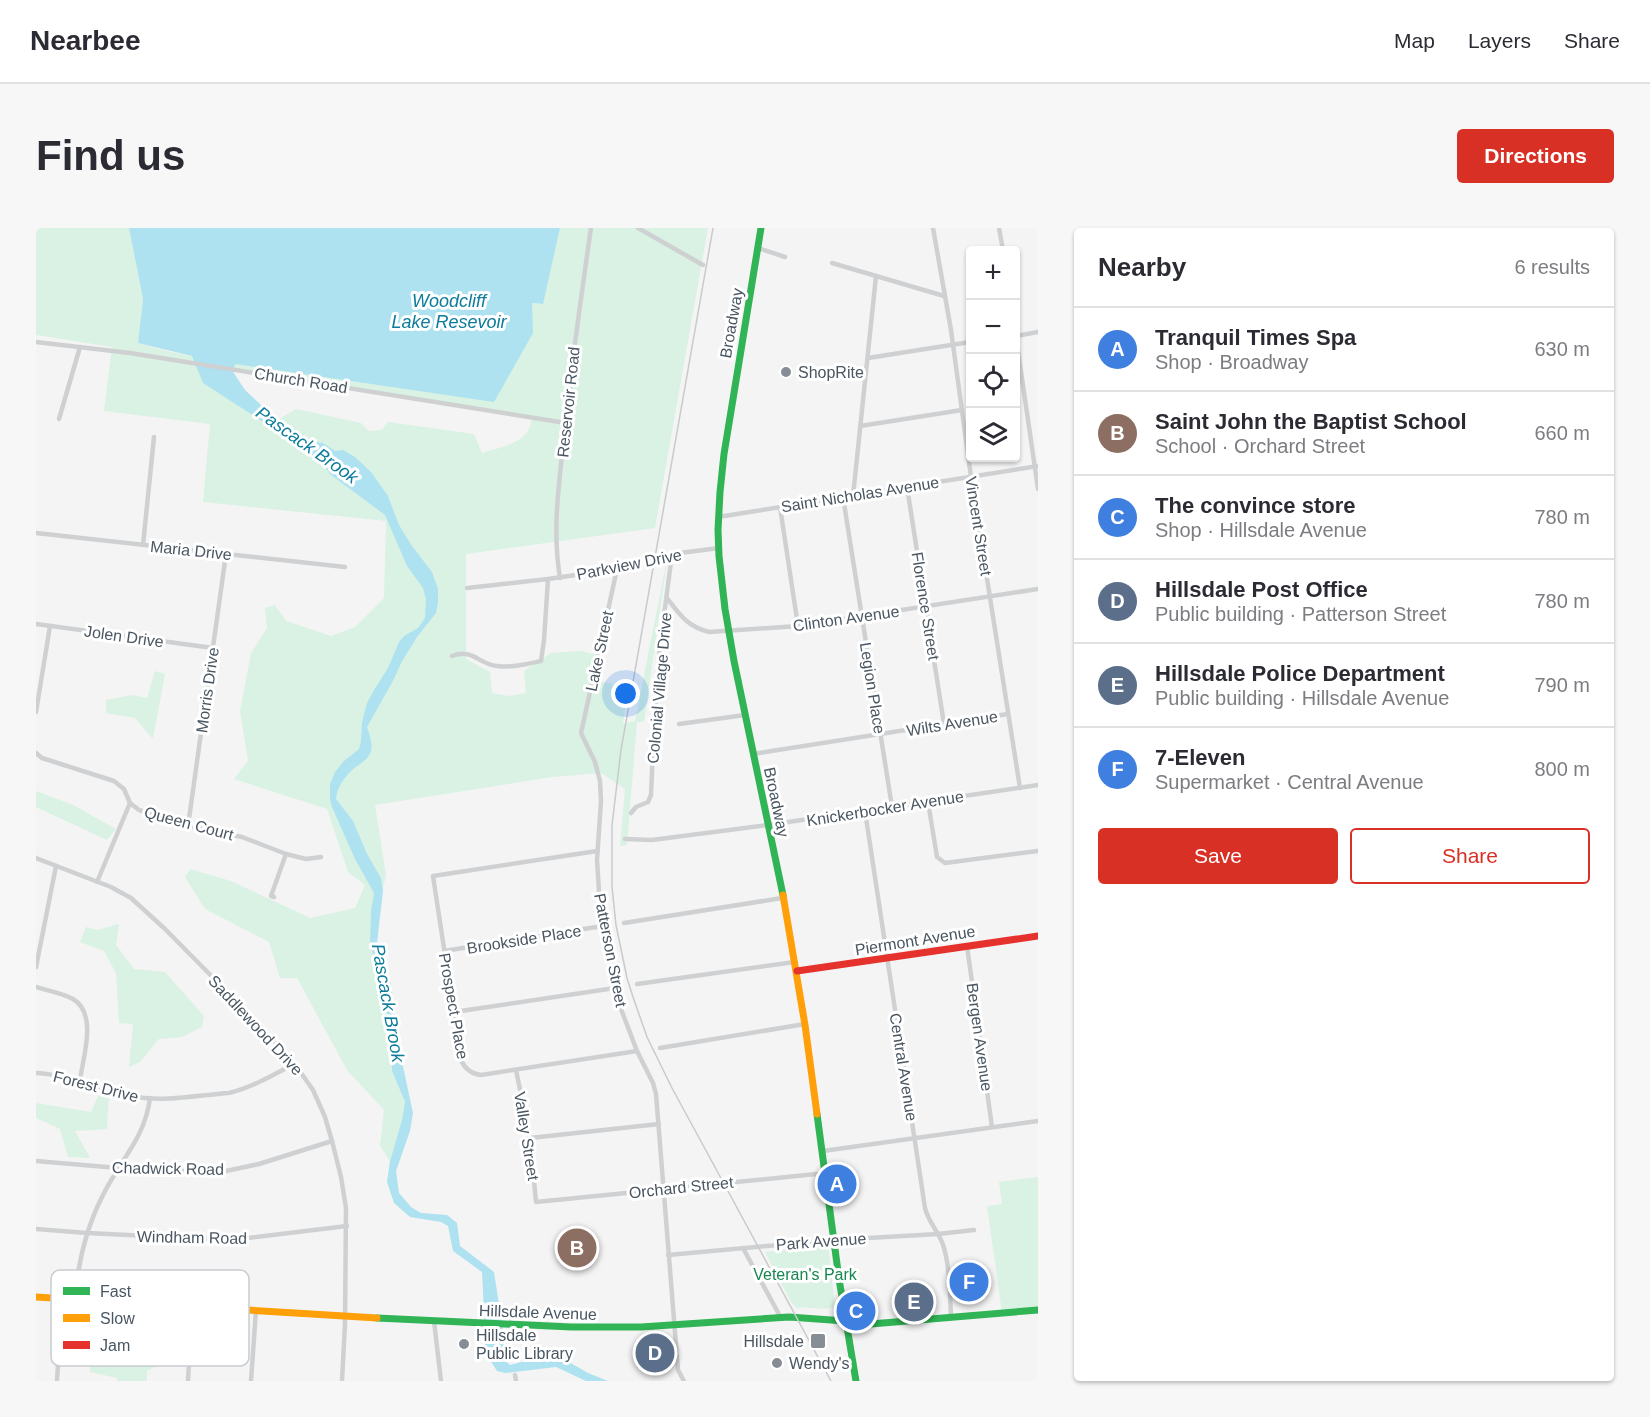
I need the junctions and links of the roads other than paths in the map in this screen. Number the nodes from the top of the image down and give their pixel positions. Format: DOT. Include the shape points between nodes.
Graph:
graph roads {
  1 [pos="591,228"];
  2 [pos="638,228"];
  3 [pos="761,228"];
  4 [pos="933,228"];
  5 [pos="999,228"];
  6 [pos="1002,246"];
  7 [pos="758,248"];
  8 [pos="784,257"];
  9 [pos="832,263"];
  10 [pos="703,265"];
  11 [pos="876,276"];
  12 [pos="944,296"];
  13 [pos="1038,332"];
  14 [pos="1020,336"];
  15 [pos="36,342"];
  16 [pos="966,343"];
  17 [pos="953,345"];
  18 [pos="80,347"];
  19 [pos="1019,354"];
  20 [pos="868,358"];
  21 [pos="962,410"];
  22 [pos="59,419"];
  23 [pos="566,423"];
  24 [pos="861,426"];
  25 [pos="154,437"];
  26 [pos="1036,466"];
  27 [pos="971,477"];
  28 [pos="907,487"];
  29 [pos="1038,489"];
  30 [pos="853,495"];
  31 [pos="843,497"];
  32 [pos="780,507"];
  33 [pos="718,517"];
  34 [pos="36,533"];
  35 [pos="143,545"];
  36 [pos="719,548"];
  37 [pos="226,554"];
  38 [pos="672,554"];
  39 [pos="345,567"];
  40 [pos="616,569"];
  41 [pos="560,578"];
  42 [pos="548,579"];
  43 [pos="467,588"];
  44 [pos="1038,588"];
  45 [pos="990,596"];
  46 [pos="667,598"];
  47 [pos="926,606"];
  48 [pos="862,616"];
  49 [pos="36,624"];
  50 [pos="50,626"];
  51 [pos="798,626"];
  52 [pos="727,630"];
  53 [pos="213,648"];
  54 [pos="452,656"];
  55 [pos="36,712"];
  56 [pos="1008,714"];
  57 [pos="745,715"];
  58 [pos="679,724"];
  59 [pos="944,724"];
  60 [pos="581,733"];
  61 [pos="881,734"];
  62 [pos="36,753"];
  63 [pos="753,754"];
  64 [pos="1038,785"];
  65 [pos="1020,788"];
  66 [pos="928,801"];
  67 [pos="130,803"];
  68 [pos="892,807"];
  69 [pos="865,811"];
  70 [pos="631,813"];
  71 [pos="768,825"];
  72 [pos="188,826"];
  73 [pos="625,839"];
  74 [pos="597,851"];
  75 [pos="1038,851"];
  76 [pos="286,854"];
  77 [pos="321,857"];
  78 [pos="36,858"];
  79 [pos="56,866"];
  80 [pos="97,882"];
  81 [pos="274,897"];
  82 [pos="783,898"];
  83 [pos="624,923"];
  84 [pos="603,927"];
  85 [pos="1038,936"];
  86 [pos="967,946"];
  87 [pos="444,951"];
  88 [pos="887,958"];
  89 [pos="795,962"];
  90 [pos="36,967"];
  91 [pos="797,971"];
  92 [pos="638,984"];
  93 [pos="36,987"];
  94 [pos="615,988"];
  95 [pos="454,1011"];
  96 [pos="805,1024"];
  97 [pos="660,1048"];
  98 [pos="637,1051"];
  99 [pos="294,1064"];
  100 [pos="516,1070"];
  101 [pos="36,1073"];
  102 [pos="80,1080"];
  103 [pos="150,1098"];
  104 [pos="1038,1121"];
  105 [pos="659,1124"];
  106 [pos="992,1127"];
  107 [pos="530,1138"];
  108 [pos="915,1138"];
  109 [pos="332,1141"];
  110 [pos="823,1151"];
  111 [pos="36,1161"];
  112 [pos="118,1168"];
  113 [pos="826,1173"];
  114 [pos="664,1190"];
  115 [pos="536,1202"];
  116 [pos="347,1226"];
  117 [pos="36,1229"];
  118 [pos="974,1230"];
  119 [pos="87,1233"];
  120 [pos="938,1234"];
  121 [pos="832,1240"];
  122 [pos="743,1248"];
  123 [pos="668,1254"];
  124 [pos="79,1270"];
  125 [pos="36,1297"];
  126 [pos="51,1298"];
  127 [pos="249,1310"];
  128 [pos="256,1310"];
  129 [pos="1038,1310"];
  130 [pos="345,1316"];
  131 [pos="781,1318"];
  132 [pos="951,1318"];
  133 [pos="434,1321"];
  134 [pos="845,1321"];
  135 [pos="675,1325"];
  136 [pos="58,1366"];
  137 [pos="189,1366"];
  138 [pos="515,1375"];
  139 [pos="683,1380"];
  140 [pos="57,1381"];
  141 [pos="188,1381"];
  142 [pos="251,1381"];
  143 [pos="342,1381"];
  144 [pos="441,1381"];
  145 [pos="516,1381"];
  146 [pos="856,1381"];
  1 -- 23 [label="street, Reservoir Road"];
  2 -- 10 [label="street"];
  3 -- 7 [label="street, Broadway"];
  4 -- 12 [label="street, Vincent Street"];
  5 -- 6 [label="street"];
  7 -- 8 [label="street"];
  7 -- 33 [label="street, Broadway" via="724,450"];
  9 -- 11 [label="street"];
  11 -- 12 [label="street"];
  11 -- 20 [label="street"];
  12 -- 17 [label="street, Vincent Street"];
  13 -- 14 [label="street"];
  15 -- 18 [label="street, Church Road"];
  16 -- 17 [label="street"];
  17 -- 20 [label="street"];
  17 -- 21 [label="street, Vincent Street"];
  18 -- 22 [label="street"];
  18 -- 23 [label="street, Church Road"];
  19 -- 26 [label="street"];
  20 -- 24 [label="street"];
  21 -- 24 [label="street"];
  21 -- 27 [label="street, Vincent Street"];
  23 -- 41 [label="street, Reservoir Road" via="556,523"];
  24 -- 30 [label="street"];
  25 -- 35 [label="street"];
  26 -- 27 [label="street, Saint Nicholas Avenue"];
  26 -- 29 [label="street"];
  27 -- 28 [label="street, Saint Nicholas Avenue"];
  27 -- 45 [label="street, Vincent Street"];
  28 -- 30 [label="street, Saint Nicholas Avenue"];
  28 -- 47 [label="street, Florence Street"];
  30 -- 31 [label="street, Saint Nicholas Avenue"];
  31 -- 32 [label="street, Saint Nicholas Avenue"];
  31 -- 48 [label="street, Legion Place"];
  32 -- 33 [label="street, Saint Nicholas Avenue"];
  32 -- 51 [label="street"];
  33 -- 36 [label="street, Broadway"];
  34 -- 35 [label="street, Maria Drive"];
  35 -- 37 [label="street, Maria Drive"];
  36 -- 38 [label="street, Parkview Drive"];
  36 -- 52 [label="street, Broadway"];
  37 -- 39 [label="street, Maria Drive"];
  37 -- 53 [label="street, Morris Drive"];
  38 -- 40 [label="street, Parkview Drive"];
  38 -- 46 [label="street, Colonial Village Drive"];
  40 -- 41 [label="street, Parkview Drive"];
  40 -- 60 [label="street, Lake Street"];
  41 -- 42 [label="street, Parkview Drive"];
  42 -- 43 [label="street, Parkview Drive"];
  42 -- 54 [label="street" via="541,661 505,667 488,665 468,654"];
  44 -- 45 [label="street, Clinton Avenue"];
  45 -- 47 [label="street, Clinton Avenue"];
  45 -- 56 [label="street, Vincent Street"];
  46 -- 52 [label="street, Clinton Avenue" via="696,629"];
  46 -- 70 [label="street, Colonial Village Drive" via="660,646 651,795 648,802"];
  47 -- 48 [label="street, Clinton Avenue"];
  47 -- 59 [label="street, Florence Street"];
  48 -- 51 [label="street, Clinton Avenue"];
  48 -- 61 [label="street, Legion Place"];
  49 -- 50 [label="street, Jolen Drive"];
  50 -- 53 [label="street, Jolen Drive"];
  50 -- 55 [label="street"];
  51 -- 52 [label="street, Clinton Avenue"];
  52 -- 57 [label="street, Broadway"];
  53 -- 72 [label="street, Morris Drive"];
  56 -- 59 [label="street, Wilts Avenue"];
  56 -- 65 [label="street, Vincent Street"];
  57 -- 58 [label="street"];
  57 -- 63 [label="street, Broadway"];
  59 -- 61 [label="street, Wilts Avenue"];
  60 -- 74 [label="street, Patterson Street" via="600,781"];
  61 -- 63 [label="street, Wilts Avenue"];
  61 -- 68 [label="street, Legion Place"];
  62 -- 67 [label="street, Queen Court" via="114,781 124,789"];
  63 -- 71 [label="street, Broadway"];
  64 -- 65 [label="street, Knickerbocker Avenue"];
  65 -- 66 [label="street, Knickerbocker Avenue"];
  66 -- 68 [label="street, Knickerbocker Avenue"];
  66 -- 75 [label="street" via="937,856 945,863"];
  67 -- 72 [label="street, Queen Court" via="139,810"];
  67 -- 80 [label="street"];
  68 -- 69 [label="street, Knickerbocker Avenue"];
  69 -- 71 [label="street, Knickerbocker Avenue"];
  69 -- 88 [label="street, Central Avenue"];
  71 -- 73 [label="street, Knickerbocker Avenue" via="652,840"];
  71 -- 82 [label="street, Broadway"];
  72 -- 76 [label="street, Queen Court" via="234,835"];
  74 -- 84 [label="street, Patterson Street"];
  74 -- 87 [label="street, Prospect Place" via="433,876"];
  76 -- 77 [label="street, Queen Court" via="306,859"];
  76 -- 81 [label="street" via="271,896"];
  78 -- 79 [label="street, Saddlewood Drive"];
  79 -- 80 [label="street, Saddlewood Drive"];
  79 -- 90 [label="street"];
  80 -- 99 [label="street, Saddlewood Drive" via="126,894 151,915"];
  82 -- 83 [label="street"];
  82 -- 89 [label="street, Broadway"];
  84 -- 87 [label="street, Brookside Place"];
  84 -- 94 [label="street, Patterson Street"];
  85 -- 86 [label="street, Piermont Avenue"];
  86 -- 88 [label="street, Piermont Avenue"];
  86 -- 106 [label="street, Bergen Avenue"];
  87 -- 95 [label="street, Prospect Place"];
  88 -- 91 [label="street, Piermont Avenue"];
  88 -- 108 [label="street, Central Avenue"];
  89 -- 91 [label="street, Broadway"];
  89 -- 92 [label="street"];
  91 -- 96 [label="street, Broadway"];
  93 -- 102 [label="street" via="72,998 86,1013 88,1026"];
  94 -- 95 [label="street"];
  94 -- 98 [label="street, Patterson Street"];
  95 -- 100 [label="street, Prospect Place" via="461,1060 467,1070 481,1075"];
  96 -- 97 [label="street"];
  96 -- 110 [label="street, Broadway"];
  98 -- 100 [label="street, Prospect Place"];
  98 -- 105 [label="street, Patterson Street" via="654,1083"];
  99 -- 103 [label="street, Forest Drive" via="240,1090"];
  99 -- 109 [label="street, Saddlewood Drive" via="319,1102"];
  100 -- 107 [label="street, Valley Street"];
  101 -- 102 [label="street, Forest Drive"];
  102 -- 103 [label="street, Forest Drive"];
  103 -- 112 [label="street" via="142,1130"];
  104 -- 106 [label="street"];
  105 -- 107 [label="street"];
  105 -- 114 [label="street, Patterson Street"];
  106 -- 108 [label="street"];
  107 -- 115 [label="street, Valley Street"];
  108 -- 110 [label="street"];
  108 -- 120 [label="street, Central Avenue" via="925,1208"];
  109 -- 112 [label="street, Chadwick Road" via="226,1171"];
  109 -- 116 [label="street, Saddlewood Drive"];
  110 -- 113 [label="street, Broadway"];
  111 -- 112 [label="street, Chadwick Road"];
  112 -- 119 [label="street"];
  113 -- 114 [label="street, Orchard Street"];
  113 -- 121 [label="street, Broadway"];
  114 -- 115 [label="street, Orchard Street"];
  114 -- 123 [label="street, Patterson Street"];
  116 -- 119 [label="street, Windham Road" via="231,1240"];
  116 -- 130 [label="street, Saddlewood Drive"];
  117 -- 119 [label="street, Windham Road"];
  118 -- 120 [label="street, Park Avenue"];
  119 -- 124 [label="street"];
  120 -- 121 [label="street, Park Avenue"];
  120 -- 132 [label="street, Central Avenue" via="946,1260"];
  121 -- 122 [label="street, Park Avenue"];
  121 -- 134 [label="street, Broadway"];
  122 -- 123 [label="street, Park Avenue"];
  122 -- 131 [label="street"];
  123 -- 135 [label="street, Patterson Street"];
  125 -- 126 [label="street, Hillsdale Avenue"];
  127 -- 128 [label="street, Hillsdale Avenue"];
  128 -- 130 [label="street, Hillsdale Avenue"];
  128 -- 142 [label="street"];
  129 -- 132 [label="street, Hillsdale Avenue"];
  130 -- 133 [label="street, Hillsdale Avenue"];
  130 -- 143 [label="street, Saddlewood Drive"];
  131 -- 134 [label="street, Hillsdale Avenue"];
  131 -- 135 [label="street, Hillsdale Avenue"];
  132 -- 134 [label="street, Hillsdale Avenue" via="859,1325"];
  133 -- 135 [label="street, Hillsdale Avenue" via="595,1328"];
  133 -- 144 [label="street"];
  134 -- 146 [label="street, Broadway"];
  135 -- 139 [label="street, Patterson Street" via="678,1370"];
  136 -- 140 [label="street"];
  137 -- 141 [label="street"];
  138 -- 145 [label="street"];
}
